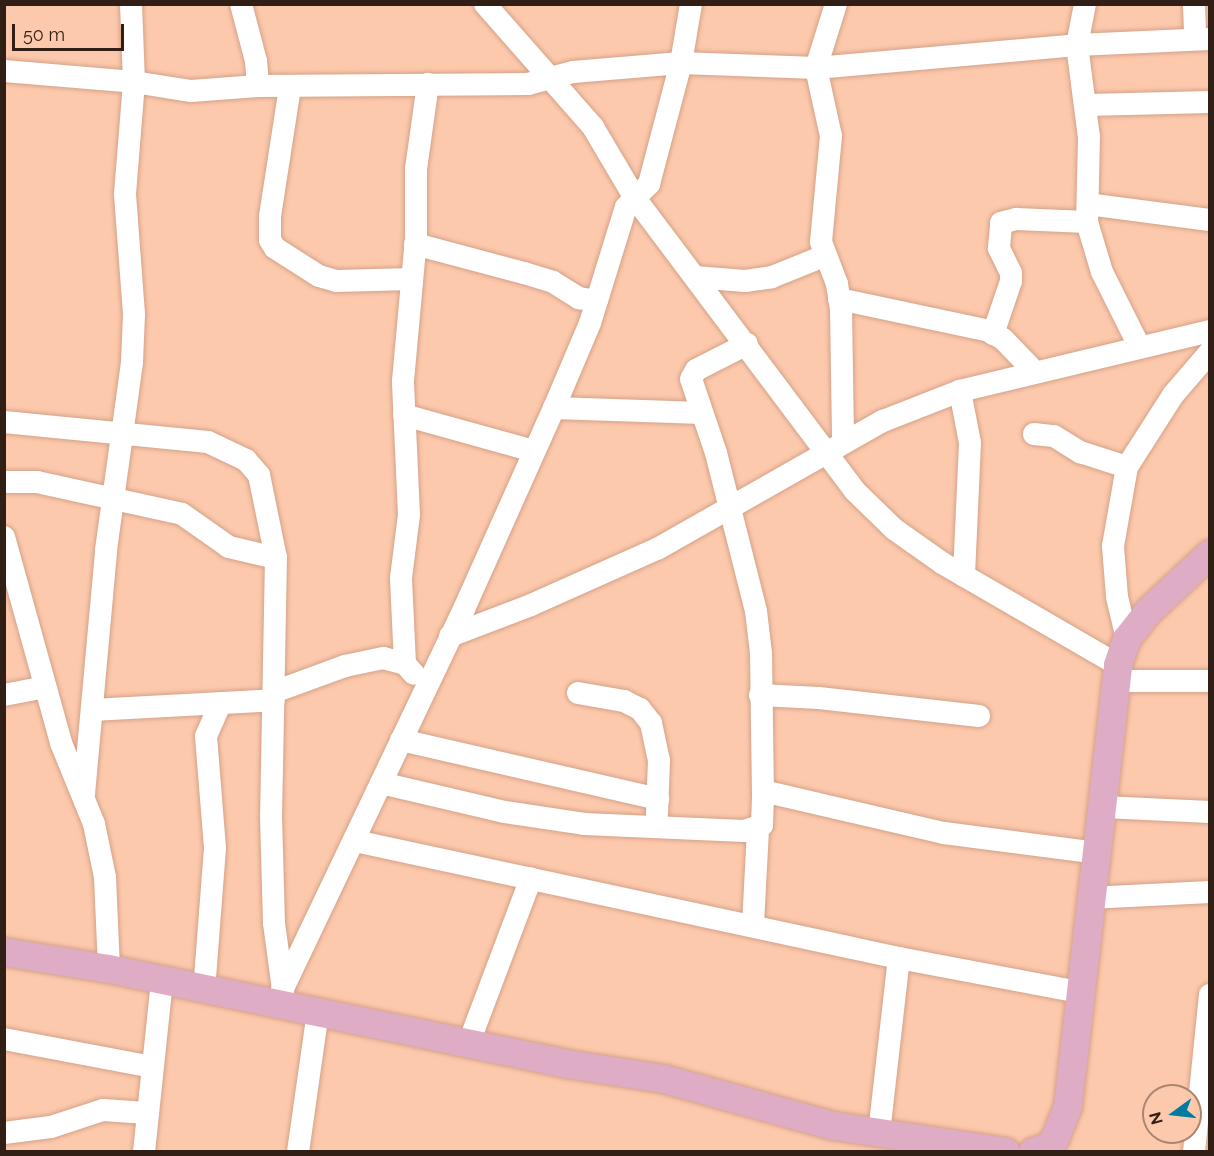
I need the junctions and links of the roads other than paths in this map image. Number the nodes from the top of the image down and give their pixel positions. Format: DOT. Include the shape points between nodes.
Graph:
graph roads {
  1 [pos="131,4"];
  2 [pos="241,4"];
  3 [pos="485,4"];
  4 [pos="691,4"];
  5 [pos="836,4"];
  6 [pos="1085,4"];
  7 [pos="1194,4"];
  8 [pos="1202,39"];
  9 [pos="1077,45"];
  10 [pos="681,63"];
  11 [pos="816,68"];
  12 [pos="4,71"];
  13 [pos="550,80"];
  14 [pos="134,82"];
  15 [pos="428,84"];
  16 [pos="258,86"];
  17 [pos="290,87"];
  18 [pos="1209,102"];
  19 [pos="1088,105"];
  20 [pos="635,198"];
  21 [pos="1088,213"];
  22 [pos="1209,220"];
  23 [pos="415,244"];
  24 [pos="824,256"];
  25 [pos="695,277"];
  26 [pos="412,279"];
  27 [pos="839,299"];
  28 [pos="597,301"];
  29 [pos="1209,331"];
  30 [pos="993,334"];
  31 [pos="747,344"];
  32 [pos="1139,346"];
  33 [pos="1209,352"];
  34 [pos="1034,371"];
  35 [pos="960,390"];
  36 [pos="554,408"];
  37 [pos="702,413"];
  38 [pos="404,415"];
  39 [pos="4,422"];
  40 [pos="125,431"];
  41 [pos="1034,434"];
  42 [pos="833,447"];
  43 [pos="534,451"];
  44 [pos="1127,467"];
  45 [pos="4,482"];
  46 [pos="112,496"];
  47 [pos="730,509"];
  48 [pos="4,537"];
  49 [pos="1209,555"];
  50 [pos="276,558"];
  51 [pos="964,576"];
  52 [pos="450,636"];
  53 [pos="1120,662"];
  54 [pos="405,664"];
  55 [pos="1209,681"];
  56 [pos="426,686"];
  57 [pos="45,687"];
  58 [pos="578,693"];
  59 [pos="4,695"];
  60 [pos="760,695"];
  61 [pos="274,696"];
  62 [pos="221,703"];
  63 [pos="92,710"];
  64 [pos="979,716"];
  65 [pos="401,740"];
  66 [pos="381,783"];
  67 [pos="763,791"];
  68 [pos="84,794"];
  69 [pos="658,799"];
  70 [pos="1103,807"];
  71 [pos="1209,812"];
  72 [pos="657,827"];
  73 [pos="758,829"];
  74 [pos="355,841"];
  75 [pos="1097,853"];
  76 [pos="531,878"];
  77 [pos="1209,892"];
  78 [pos="1089,898"];
  79 [pos="753,925"];
  80 [pos="4,952"];
  81 [pos="898,958"];
  82 [pos="109,969"];
  83 [pos="162,981"];
  84 [pos="204,991"];
  85 [pos="1079,992"];
  86 [pos="1209,995"];
  87 [pos="280,997"];
  88 [pos="318,1011"];
  89 [pos="4,1039"];
  90 [pos="468,1045"];
  91 [pos="152,1066"];
  92 [pos="147,1113"];
  93 [pos="4,1133"];
  94 [pos="879,1133"];
  95 [pos="916,1145"];
  96 [pos="1047,1150"];
  97 [pos="990,1151"];
  98 [pos="144,1152"];
  99 [pos="298,1152"];
  100 [pos="1194,1152"];
  1 -- 14 [label="street"];
  2 -- 16 [label="street"];
  3 -- 13 [label="street"];
  4 -- 10 [label="street"];
  5 -- 11 [label="street"];
  6 -- 9 [label="street"];
  7 -- 8 [label="street"];
  8 -- 9 [label="street"];
  9 -- 11 [label="street"];
  9 -- 19 [label="street"];
  10 -- 11 [label="street"];
  10 -- 13 [label="street" via="573,72"];
  10 -- 20 [label="street" via="652,176"];
  11 -- 24 [label="street" via="831,136 820,242"];
  12 -- 14 [label="street"];
  13 -- 15 [label="street" via="528,84"];
  13 -- 20 [label="street" via="593,127"];
  14 -- 16 [label="street" via="191,92"];
  14 -- 40 [label="street" via="125,194 134,314"];
  15 -- 17 [label="street"];
  15 -- 23 [label="street" via="416,169"];
  16 -- 17 [label="street"];
  17 -- 26 [label="street" via="270,216 270,240 275,248 319,276 336,281"];
  18 -- 19 [label="street"];
  19 -- 21 [label="street"];
  20 -- 25 [label="street"];
  20 -- 28 [label="street" via="626,207"];
  21 -- 22 [label="street"];
  21 -- 30 [label="street" via="1001,223 999,248 1011,281"];
  21 -- 32 [label="street" via="1102,272"];
  23 -- 26 [label="street"];
  23 -- 28 [label="street" via="553,282 579,298"];
  24 -- 25 [label="street" via="772,277 745,281"];
  24 -- 27 [label="street" via="837,284"];
  25 -- 31 [label="street"];
  26 -- 38 [label="street" via="404,355"];
  27 -- 30 [label="street"];
  27 -- 42 [label="street"];
  28 -- 36 [label="street"];
  29 -- 32 [label="street"];
  30 -- 34 [label="street"];
  31 -- 37 [label="street" via="693,374"];
  31 -- 42 [label="street"];
  32 -- 34 [label="street"];
  33 -- 44 [label="street" via="1173,395"];
  34 -- 35 [label="street"];
  35 -- 42 [label="street"];
  35 -- 51 [label="street" via="970,443"];
  36 -- 37 [label="street"];
  36 -- 43 [label="street"];
  37 -- 47 [label="street"];
  38 -- 43 [label="street"];
  38 -- 54 [label="street" via="409,515 401,578"];
  39 -- 40 [label="street"];
  40 -- 46 [label="street"];
  40 -- 50 [label="street" via="208,442 246,460 259,475 266,495"];
  41 -- 44 [label="street" via="1054,436 1080,453"];
  42 -- 47 [label="street"];
  42 -- 51 [label="street" via="855,491 894,529"];
  43 -- 52 [label="street"];
  44 -- 53 [label="street" via="1113,546"];
  45 -- 46 [label="street" via="37,482"];
  46 -- 50 [label="street" via="182,514 238,551"];
  46 -- 63 [label="street"];
  47 -- 52 [label="street" via="591,579"];
  47 -- 60 [label="street" via="756,611"];
  48 -- 57 [label="street"];
  49 -- 53 [label="main road" via="1148,612"];
  50 -- 61 [label="street"];
  51 -- 53 [label="street"];
  52 -- 56 [label="street"];
  53 -- 55 [label="street"];
  53 -- 70 [label="main road"];
  54 -- 56 [label="street"];
  54 -- 61 [label="street" via="383,658 358,662"];
  56 -- 65 [label="street"];
  57 -- 59 [label="street"];
  57 -- 68 [label="street" via="61,742"];
  58 -- 69 [label="street" via="624,701 640,709 651,723 659,760"];
  60 -- 64 [label="street"];
  60 -- 67 [label="street"];
  61 -- 62 [label="street"];
  61 -- 87 [label="street" via="272,876"];
  62 -- 63 [label="street"];
  62 -- 84 [label="street" via="206,736 215,848"];
  63 -- 68 [label="street"];
  65 -- 66 [label="street"];
  65 -- 69 [label="street"];
  66 -- 72 [label="street" via="539,817"];
  66 -- 74 [label="street"];
  67 -- 73 [label="street" via="762,825"];
  67 -- 75 [label="street" via="944,833"];
  68 -- 82 [label="street" via="105,877"];
  69 -- 72 [label="street"];
  70 -- 71 [label="street"];
  70 -- 75 [label="main road"];
  72 -- 73 [label="street"];
  73 -- 79 [label="street"];
  74 -- 76 [label="street"];
  74 -- 87 [label="street"];
  75 -- 78 [label="main road"];
  76 -- 79 [label="street"];
  76 -- 90 [label="street"];
  77 -- 78 [label="street"];
  78 -- 85 [label="main road"];
  79 -- 81 [label="street"];
  80 -- 82 [label="main road"];
  81 -- 85 [label="street"];
  81 -- 94 [label="street"];
  82 -- 83 [label="main road"];
  83 -- 84 [label="main road"];
  83 -- 91 [label="street"];
  84 -- 87 [label="main road"];
  85 -- 96 [label="main road" via="1068,1106 1061,1131"];
  86 -- 100 [label="street"];
  87 -- 88 [label="main road"];
  88 -- 90 [label="main road"];
  88 -- 99 [label="street"];
  89 -- 91 [label="street"];
  90 -- 94 [label="main road" via="664,1079 834,1126"];
  91 -- 92 [label="street"];
  92 -- 93 [label="street" via="104,1110 51,1127"];
  92 -- 98 [label="street"];
  94 -- 95 [label="main road"];
  95 -- 97 [label="main road"];
}
